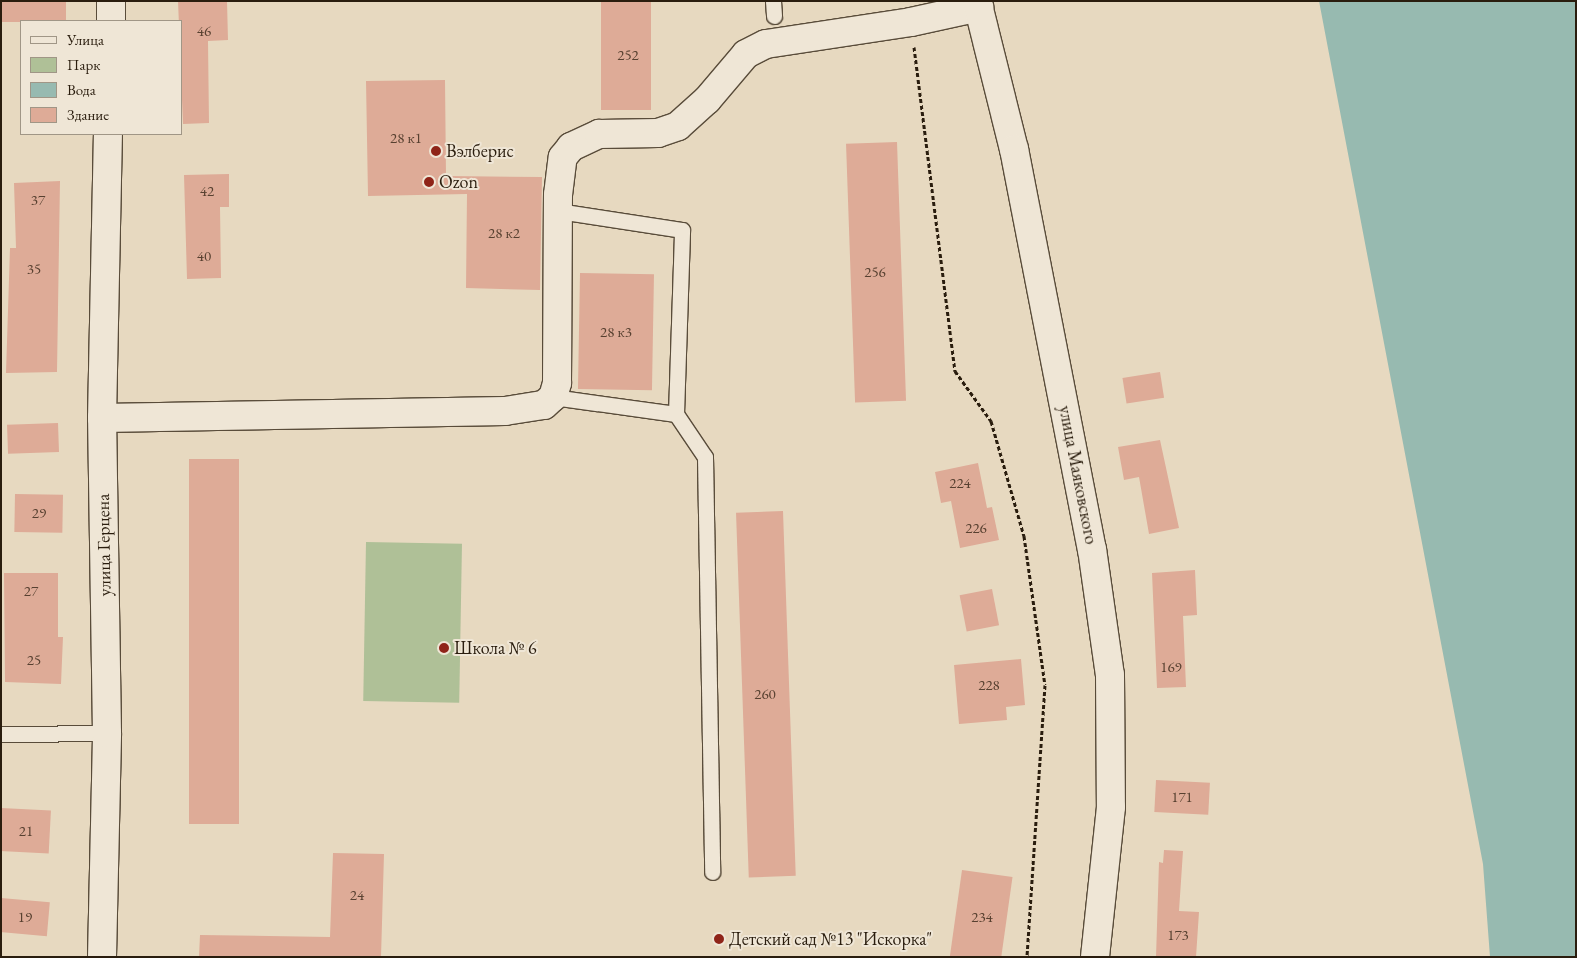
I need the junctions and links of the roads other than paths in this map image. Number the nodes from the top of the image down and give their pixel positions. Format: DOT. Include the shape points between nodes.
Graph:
graph roads {
  1 [pos="111,1"];
  2 [pos="978,4"];
  3 [pos="111,20"];
  4 [pos="108,135"];
  5 [pos="558,211"];
  6 [pos="553,397"];
  7 [pos="676,414"];
  8 [pos="102,418"];
  9 [pos="107,733"];
  10 [pos="1,734"];
  11 [pos="712,872"];
  12 [pos="102,957"];
  13 [pos="1095,957"];
  1 -- 3 [label="street"];
  2 -- 5 [label="street" via="911,22 766,44 746,54 707,100 678,126 658,133 624,132 581,139 563,157"];
  2 -- 13 [label="street, улица Маяковского" via="1016,158 1092,549 1110,675 1111,807"];
  4 -- 8 [label="street, улица Герцена"];
  5 -- 6 [label="street" via="558,333"];
  5 -- 7 [label="lane" via="682,230"];
  6 -- 7 [label="lane"];
  6 -- 8 [label="street" via="544,406 505,411"];
  7 -- 11 [label="lane" via="705,457"];
  8 -- 9 [label="street, улица Герцена"];
  9 -- 10 [label="lane"];
  9 -- 12 [label="street, улица Герцена"];
}
